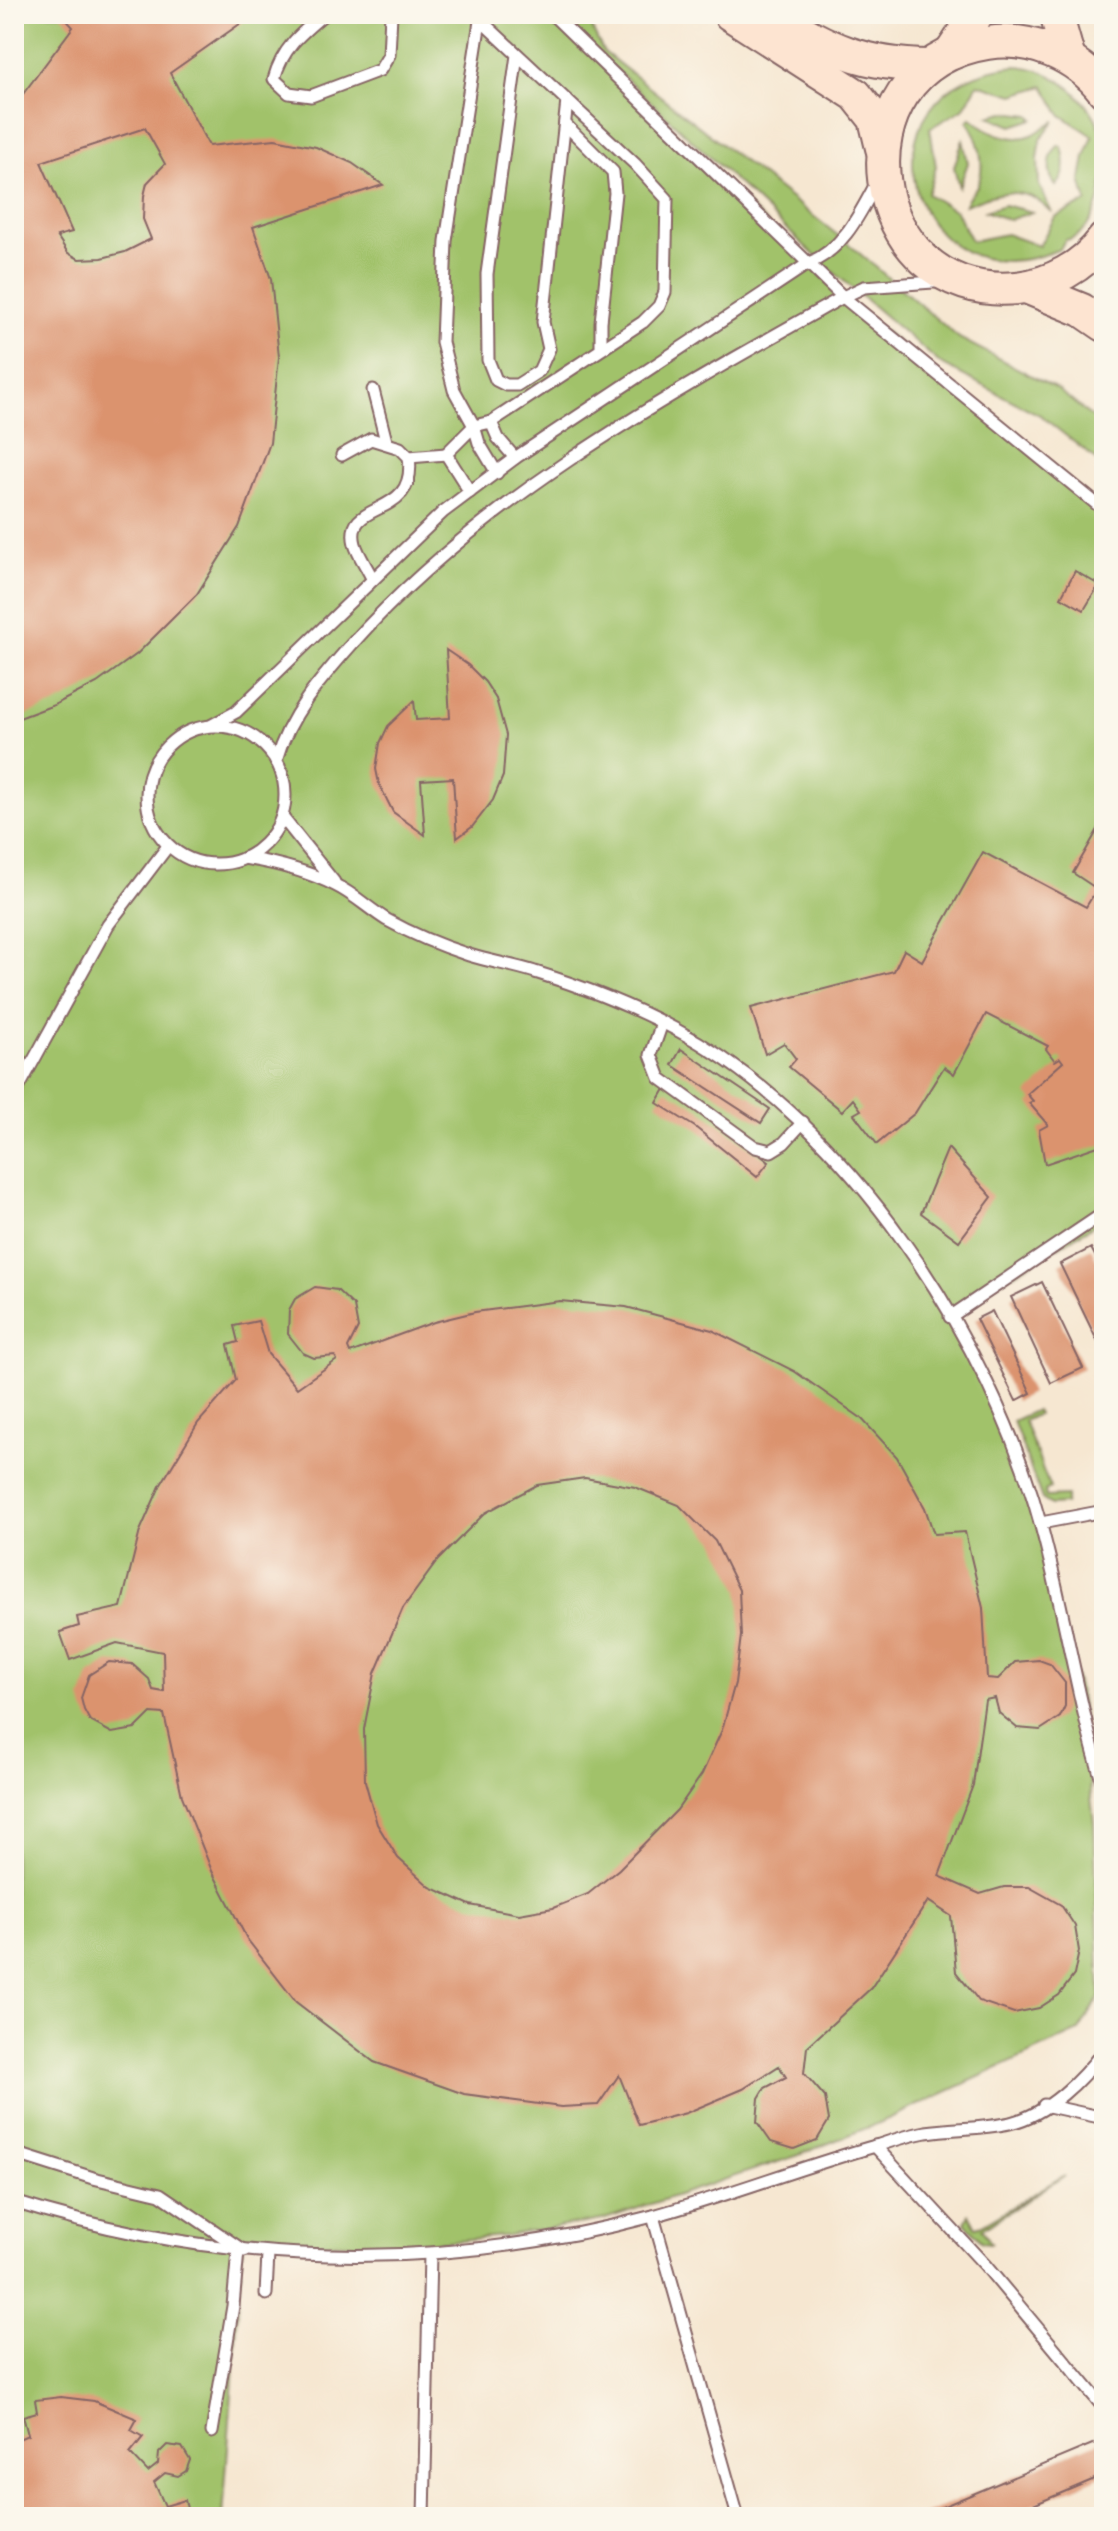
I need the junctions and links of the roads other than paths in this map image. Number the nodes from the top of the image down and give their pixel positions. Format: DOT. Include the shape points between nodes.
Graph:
graph roads {
  1 [pos="324,14"];
  2 [pos="391,14"];
  3 [pos="552,14"];
  4 [pos="730,14"];
  5 [pos="773,14"];
  6 [pos="977,14"];
  7 [pos="1056,14"];
  8 [pos="477,17"];
  9 [pos="517,55"];
  10 [pos="1069,59"];
  11 [pos="940,60"];
  12 [pos="1104,91"];
  13 [pos="567,101"];
  14 [pos="565,124"];
  15 [pos="882,161"];
  16 [pos="1104,239"];
  17 [pos="809,263"];
  18 [pos="959,279"];
  19 [pos="1026,287"];
  20 [pos="843,297"];
  21 [pos="1104,325"];
  22 [pos="601,346"];
  23 [pos="373,390"];
  24 [pos="491,422"];
  25 [pos="474,426"];
  26 [pos="386,441"];
  27 [pos="446,454"];
  28 [pos="342,455"];
  29 [pos="409,457"];
  30 [pos="515,458"];
  31 [pos="497,473"];
  32 [pos="470,492"];
  33 [pos="1104,510"];
  34 [pos="372,578"];
  35 [pos="212,725"];
  36 [pos="276,761"];
  37 [pos="282,817"];
  38 [pos="168,846"];
  39 [pos="244,858"];
  40 [pos="337,886"];
  41 [pos="662,1023"];
  42 [pos="14,1096"];
  43 [pos="803,1122"];
  44 [pos="1104,1213"];
  45 [pos="950,1317"];
  46 [pos="1104,1511"];
  47 [pos="1041,1523"];
  48 [pos="1089,1740"];
  49 [pos="1104,1745"];
  50 [pos="1104,1787"];
  51 [pos="1104,2050"];
  52 [pos="1044,2105"];
  53 [pos="1104,2118"];
  54 [pos="875,2146"];
  55 [pos="14,2153"];
  56 [pos="14,2202"];
  57 [pos="653,2216"];
  58 [pos="241,2251"];
  59 [pos="268,2254"];
  60 [pos="430,2254"];
  61 [pos="266,2294"];
  62 [pos="1104,2408"];
  63 [pos="212,2432"];
  64 [pos="424,2517"];
  65 [pos="738,2517"];
  1 -- 2 [label="lane" via="279,59 274,79 289,93 311,96 380,70 389,55"];
  3 -- 17 [label="lane"];
  4 -- 15 [label="main road" via="856,95 875,119"];
  5 -- 11 [label="main road" via="839,53 869,62"];
  6 -- 11 [label="main road"];
  7 -- 10 [label="main road"];
  8 -- 9 [label="lane"];
  8 -- 25 [label="lane" via="446,241 442,342 454,390"];
  9 -- 13 [label="lane"];
  9 -- 14 [label="lane" via="487,274 488,360 496,380 506,385 517,385 539,371 549,349 543,322"];
  10 -- 11 [label="main road" via="1010,41 990,42"];
  10 -- 12 [label="main road"];
  11 -- 15 [label="main road" via="898,103"];
  13 -- 14 [label="lane"];
  13 -- 22 [label="lane" via="667,199 665,292 659,306 643,322"];
  14 -- 22 [label="lane" via="613,172"];
  15 -- 17 [label="lane" via="857,219 825,256"];
  15 -- 18 [label="main road" via="891,212 912,246"];
  16 -- 19 [label="main road" via="1075,267"];
  17 -- 20 [label="lane"];
  17 -- 30 [label="lane"];
  18 -- 19 [label="main road" via="992,287"];
  18 -- 20 [label="lane" via="864,287"];
  19 -- 21 [label="main road"];
  20 -- 33 [label="lane"];
  20 -- 36 [label="lane" via="640,414 548,474 463,540 379,614 322,677 292,719"];
  22 -- 24 [label="lane"];
  23 -- 26 [label="lane"];
  24 -- 25 [label="lane"];
  24 -- 30 [label="lane"];
  25 -- 27 [label="lane"];
  25 -- 31 [label="lane"];
  26 -- 28 [label="lane" via="371,439"];
  26 -- 29 [label="lane"];
  27 -- 29 [label="lane"];
  27 -- 32 [label="lane"];
  29 -- 34 [label="lane" via="403,494 395,503 368,512 356,529 355,543"];
  30 -- 31 [label="lane"];
  31 -- 32 [label="lane"];
  32 -- 34 [label="lane"];
  34 -- 35 [label="lane" via="236,712"];
  35 -- 36 [label="lane" via="238,729 260,741"];
  35 -- 38 [label="lane" via="186,731 165,746 151,769 146,795 151,821"];
  36 -- 37 [label="lane" via="285,798"];
  37 -- 39 [label="lane" via="260,849"];
  37 -- 40 [label="lane"];
  38 -- 39 [label="lane" via="204,863"];
  38 -- 42 [label="lane" via="108,925"];
  39 -- 40 [label="lane" via="277,863"];
  40 -- 41 [label="lane" via="387,920 432,941 607,996"];
  41 -- 43 [label="lane" via="747,1074"];
  41 -- 43 [label="lane" via="651,1055 660,1078 755,1147 771,1151"];
  43 -- 45 [label="lane" via="902,1238"];
  44 -- 45 [label="lane"];
  45 -- 47 [label="lane" via="997,1408"];
  46 -- 47 [label="lane"];
  47 -- 48 [label="lane"];
  48 -- 49 [label="lane"];
  48 -- 50 [label="lane"];
  51 -- 52 [label="lane" via="1071,2089"];
  52 -- 53 [label="lane"];
  52 -- 54 [label="lane" via="1012,2123 923,2132"];
  54 -- 57 [label="lane"];
  54 -- 62 [label="lane" via="985,2265"];
  55 -- 58 [label="lane" via="160,2194"];
  56 -- 58 [label="lane" via="147,2237"];
  57 -- 60 [label="lane" via="573,2235"];
  57 -- 65 [label="lane"];
  58 -- 59 [label="lane"];
  58 -- 63 [label="lane"];
  59 -- 60 [label="lane"];
  59 -- 61 [label="lane"];
  60 -- 64 [label="lane"];
}
